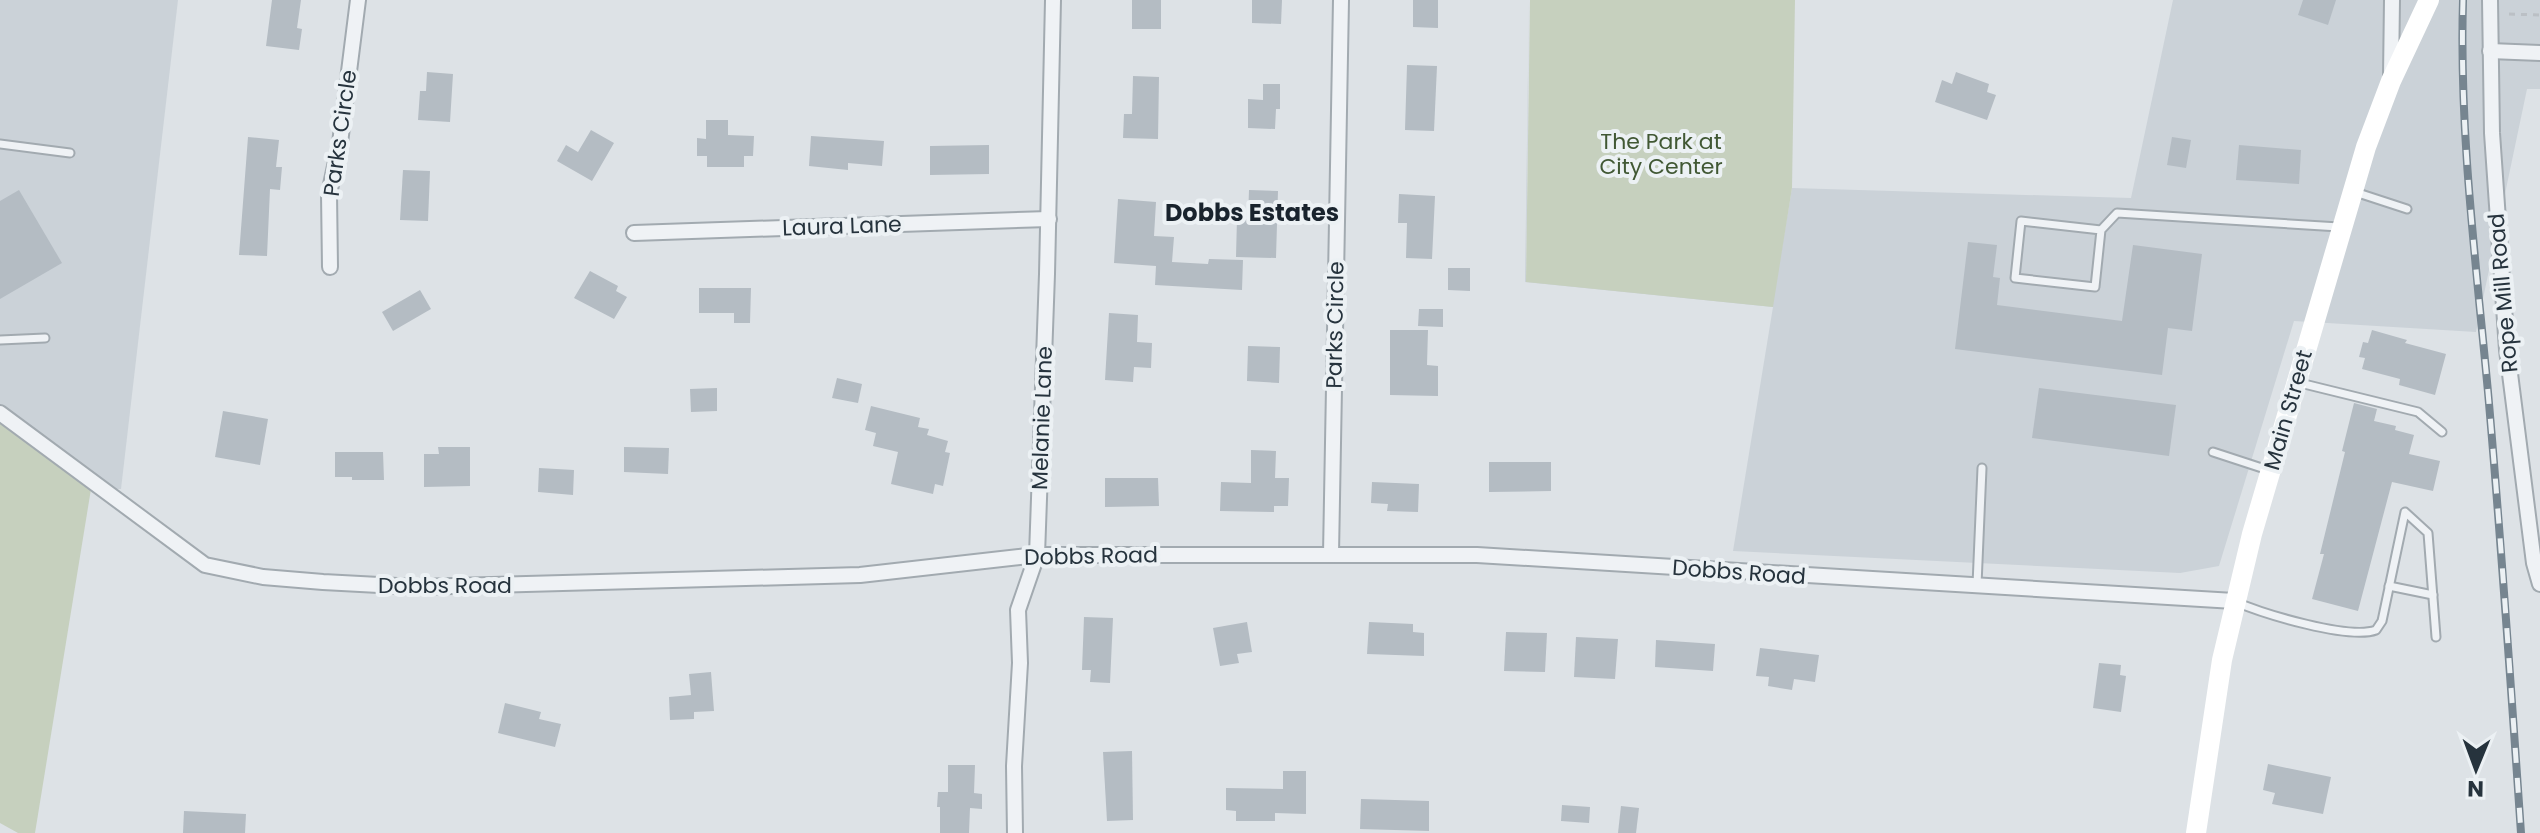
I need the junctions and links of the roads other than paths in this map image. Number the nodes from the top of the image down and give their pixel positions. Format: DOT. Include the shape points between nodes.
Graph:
graph roads {
  1 [pos="358,0"];
  2 [pos="1053,0"];
  3 [pos="1341,0"];
  4 [pos="2392,0"];
  5 [pos="2429,0"];
  6 [pos="2490,0"];
  7 [pos="2490,51"];
  8 [pos="2540,53"];
  9 [pos="2391,81"];
  10 [pos="0,144"];
  11 [pos="70,153"];
  12 [pos="2353,192"];
  13 [pos="2407,209"];
  14 [pos="1049,219"];
  15 [pos="2341,228"];
  16 [pos="2101,230"];
  17 [pos="634,233"];
  18 [pos="330,267"];
  19 [pos="45,338"];
  20 [pos="0,340"];
  21 [pos="2296,382"];
  22 [pos="0,413"];
  23 [pos="2442,432"];
  24 [pos="2213,452"];
  25 [pos="1982,468"];
  26 [pos="2270,471"];
  27 [pos="1331,554"];
  28 [pos="1037,555"];
  29 [pos="2537,563"];
  30 [pos="2540,584"];
  31 [pos="1977,585"];
  32 [pos="2389,586"];
  33 [pos="2433,595"];
  34 [pos="2234,601"];
  35 [pos="2436,637"];
  36 [pos="1015,833"];
  37 [pos="2196,833"];
  1 -- 18 [label="street, Parks Circle" via="329,194"];
  2 -- 14 [label="street, Melanie Lane"];
  3 -- 27 [label="street, Parks Circle"];
  4 -- 9 [label="street"];
  5 -- 9 [label="main road, Main Street"];
  6 -- 7 [label="street, Rope Mill Road"];
  7 -- 8 [label="street"];
  7 -- 29 [label="street, Rope Mill Road" via="2507,350"];
  9 -- 12 [label="main road, Main Street"];
  10 -- 11 [label="lane"];
  12 -- 13 [label="lane"];
  12 -- 15 [label="main road, Main Street"];
  14 -- 17 [label="street, Laura Lane"];
  14 -- 28 [label="street, Melanie Lane"];
  15 -- 16 [label="lane" via="2117,213"];
  15 -- 21 [label="main road, Main Street"];
  16 -- 16 [label="lane" via="2021,221 2015,278 2095,287"];
  19 -- 20 [label="lane"];
  21 -- 23 [label="lane" via="2418,412"];
  21 -- 26 [label="main road, Main Street"];
  22 -- 28 [label="street, Dobbs Road" via="205,565 263,577 416,587 551,584 860,575"];
  24 -- 26 [label="lane"];
  25 -- 31 [label="lane"];
  26 -- 34 [label="main road, Main Street"];
  27 -- 28 [label="street, Dobbs Road"];
  27 -- 31 [label="street, Dobbs Road" via="1548,558"];
  28 -- 36 [label="street, Melanie Lane" via="1018,610"];
  29 -- 30 [label="street, Rope Mill Road"];
  31 -- 34 [label="street, Dobbs Road"];
  32 -- 33 [label="lane"];
  32 -- 33 [label="lane" via="2405,512 2428,533"];
  32 -- 34 [label="lane" via="2382,621 2367,633 2260,612"];
  33 -- 35 [label="lane"];
  34 -- 37 [label="main road, Main Street"];
}
